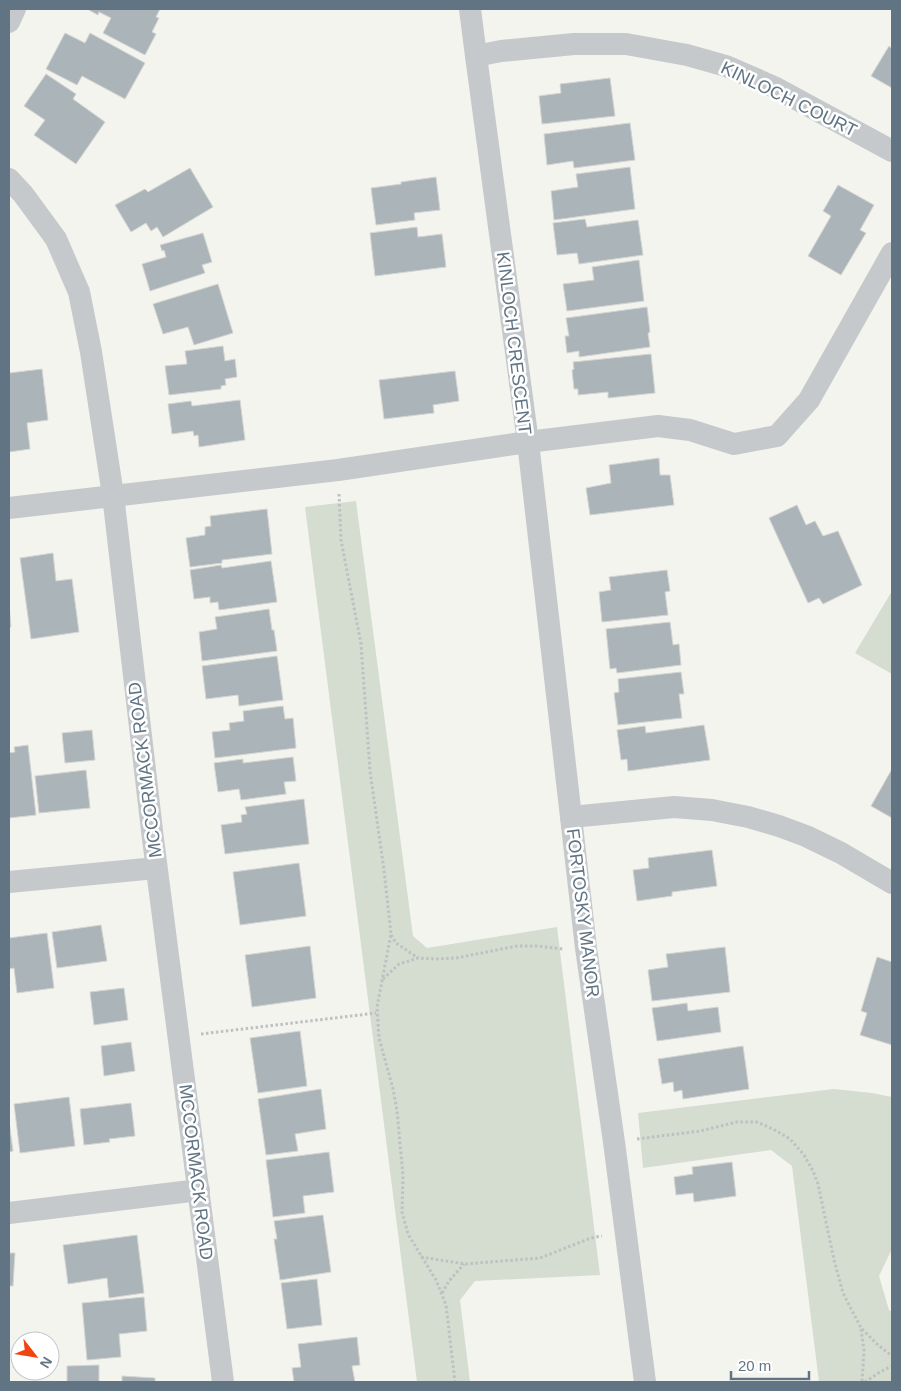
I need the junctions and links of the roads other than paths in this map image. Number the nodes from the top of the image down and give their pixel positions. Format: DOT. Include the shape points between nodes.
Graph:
graph roads {
  1 [pos="16,9"];
  2 [pos="470,9"];
  3 [pos="9,22"];
  4 [pos="476,56"];
  5 [pos="892,151"];
  6 [pos="9,179"];
  7 [pos="892,253"];
  8 [pos="528,442"];
  9 [pos="113,495"];
  10 [pos="9,508"];
  11 [pos="571,818"];
  12 [pos="156,868"];
  13 [pos="9,882"];
  14 [pos="892,883"];
  15 [pos="199,1190"];
  16 [pos="9,1213"];
  17 [pos="223,1382"];
  18 [pos="645,1382"];
  1 -- 3 [label="street"];
  2 -- 4 [label="street, KINLOCH CRESCENT"];
  4 -- 5 [label="street, KINLOCH COURT" via="574,44 626,44 687,55 726,66 774,88"];
  4 -- 8 [label="street, KINLOCH CRESCENT"];
  6 -- 9 [label="street, MCCORMACK ROAD" via="56,239 79,292"];
  7 -- 8 [label="street" via="809,400 777,436 734,444 690,430 658,426"];
  8 -- 9 [label="street, KINLOCH CRESCENT" via="338,470"];
  8 -- 11 [label="street, FORTOSKY MANOR"];
  9 -- 10 [label="street, KINLOCH CRESCENT"];
  9 -- 12 [label="street, MCCORMACK ROAD"];
  11 -- 14 [label="street" via="674,807 748,817 806,836"];
  11 -- 18 [label="street, FORTOSKY MANOR"];
  12 -- 13 [label="street"];
  12 -- 15 [label="street, MCCORMACK ROAD"];
  15 -- 16 [label="street"];
  15 -- 17 [label="street, MCCORMACK ROAD"];
}
